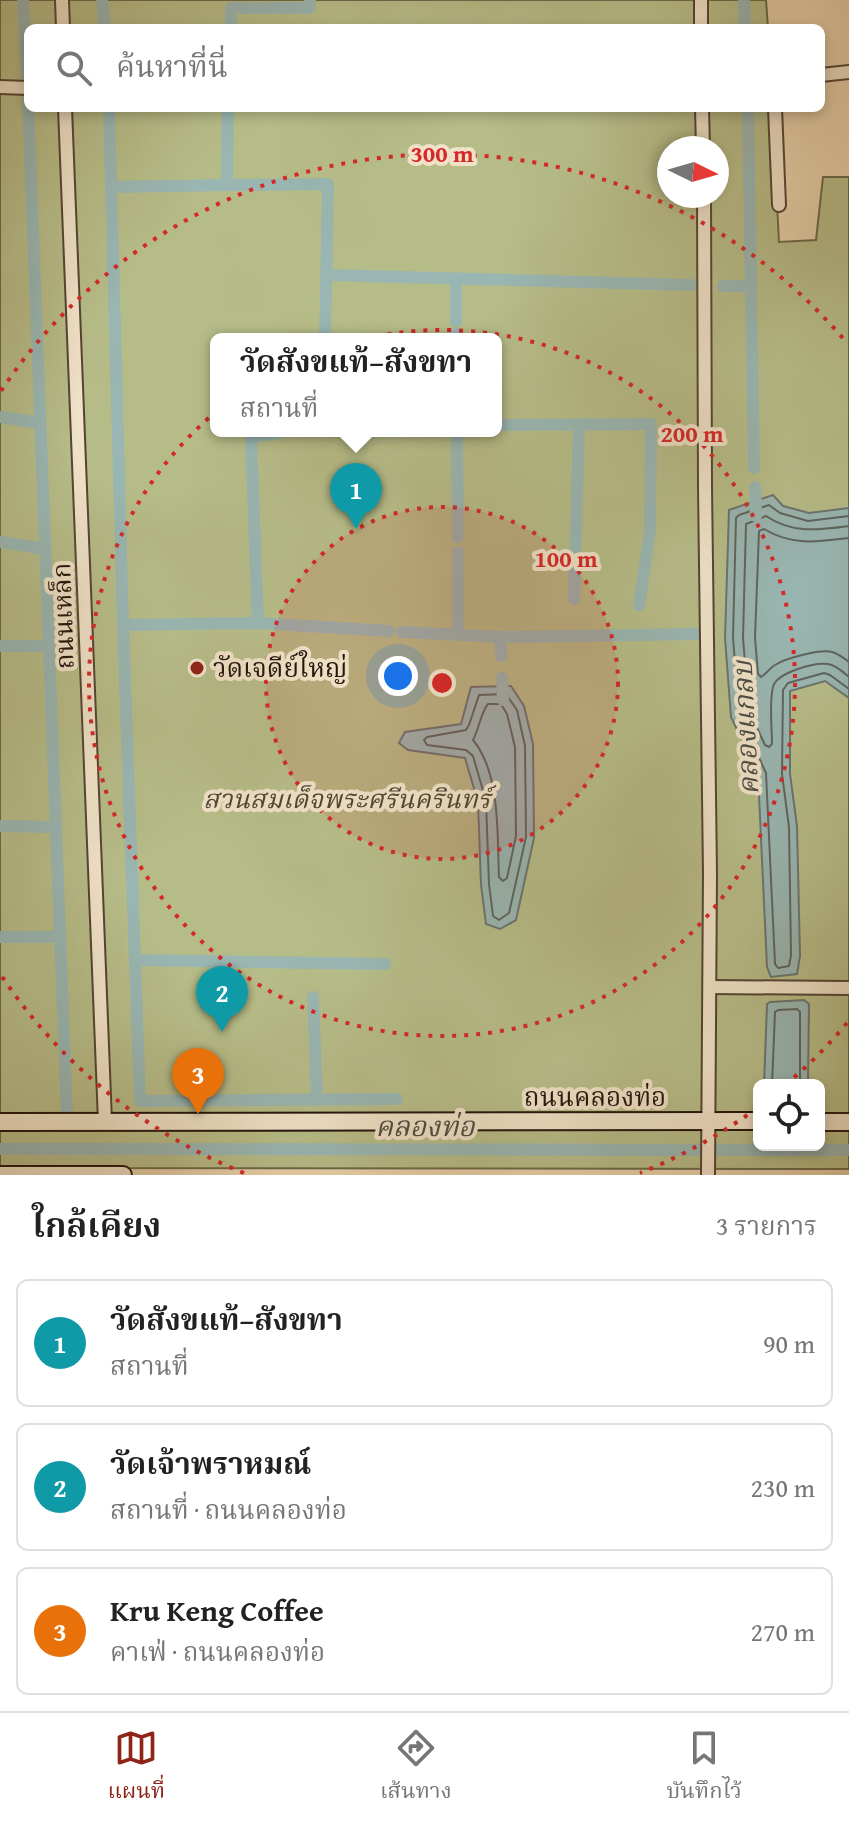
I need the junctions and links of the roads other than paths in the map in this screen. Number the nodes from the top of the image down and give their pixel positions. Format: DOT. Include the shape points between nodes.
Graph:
graph roads {
  1 [pos="62,0"];
  2 [pos="701,0"];
  3 [pos="63,24"];
  4 [pos="701,24"];
  5 [pos="849,72"];
  6 [pos="825,75"];
  7 [pos="0,87"];
  8 [pos="24,88"];
  9 [pos="65,112"];
  10 [pos="702,112"];
  11 [pos="775,112"];
  12 [pos="703,136"];
  13 [pos="779,205"];
  14 [pos="704,208"];
  15 [pos="710,987"];
  16 [pos="849,988"];
  17 [pos="0,1122"];
  18 [pos="105,1122"];
  19 [pos="753,1122"];
  20 [pos="825,1122"];
  21 [pos="849,1122"];
  22 [pos="709,1128"];
  23 [pos="708,1169"];
  24 [pos="0,1175"];
  25 [pos="30,1175"];
  26 [pos="123,1175"];
  1 -- 3 [label="street"];
  2 -- 4 [label="street"];
  5 -- 6 [label="street"];
  7 -- 8 [label="street"];
  9 -- 18 [label="street, ถนนเหล็ก"];
  10 -- 12 [label="street"];
  11 -- 13 [label="street"];
  14 -- 15 [label="street"];
  15 -- 16 [label="street"];
  15 -- 22 [label="street"];
  17 -- 18 [label="street, ถนนคลองท่อ"];
  18 -- 22 [label="street, ถนนคลองท่อ"];
  19 -- 22 [label="street, ถนนคลองท่อ"];
  20 -- 21 [label="street"];
  22 -- 23 [label="street"];
  24 -- 25 [label="street"];
  25 -- 26 [label="street"];
}
